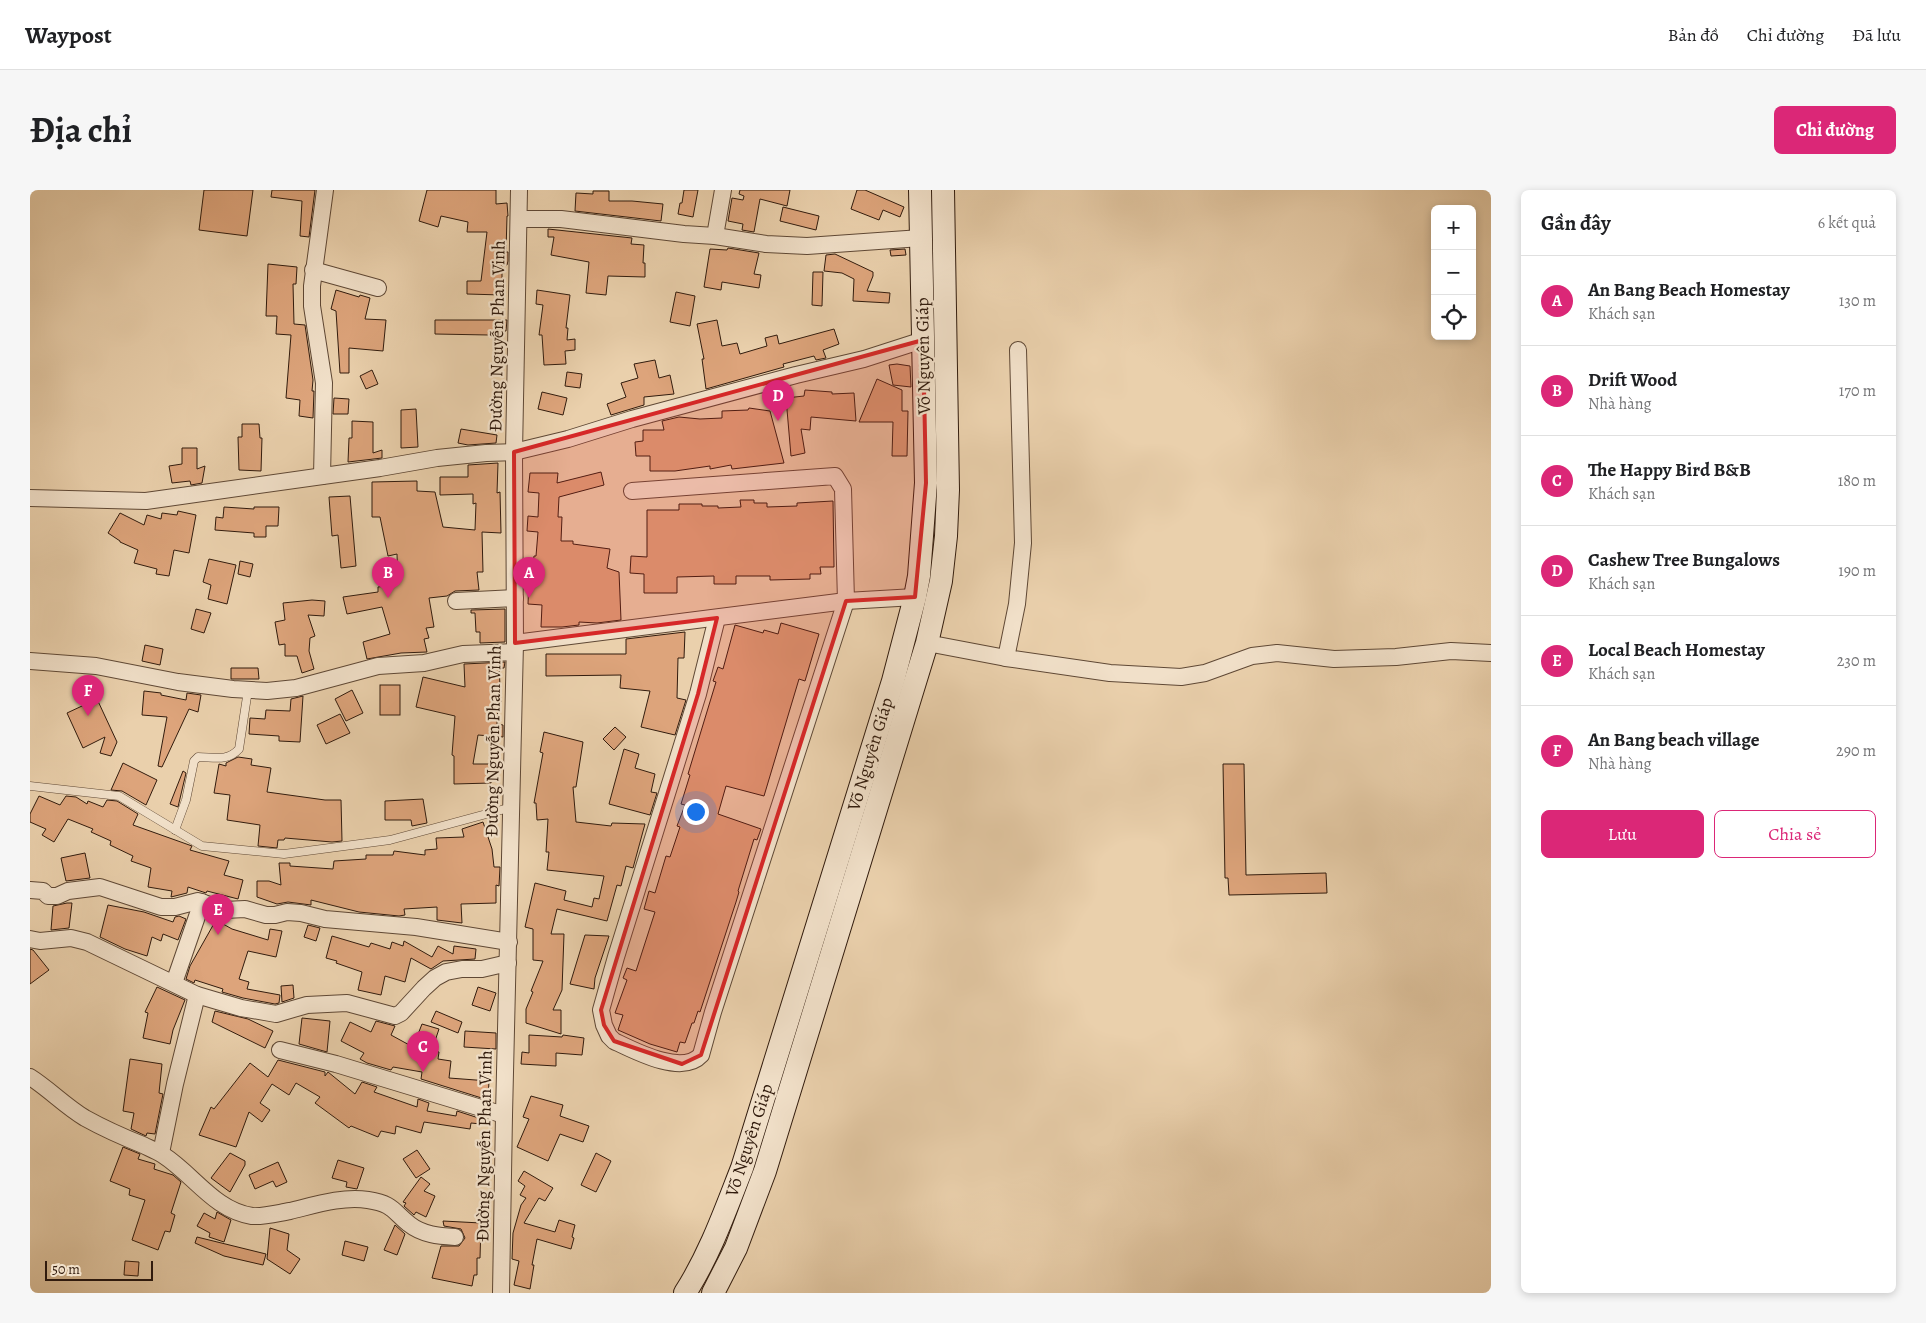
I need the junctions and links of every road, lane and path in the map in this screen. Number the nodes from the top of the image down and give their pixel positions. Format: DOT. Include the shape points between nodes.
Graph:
graph roads {
  1 [pos="325,190"];
  2 [pos="519,190"];
  3 [pos="723,190"];
  4 [pos="920,190"];
  5 [pos="943,190"];
  6 [pos="519,219"];
  7 [pos="715,236"];
  8 [pos="921,238"];
  9 [pos="314,270"];
  10 [pos="378,288"];
  11 [pos="923,340"];
  12 [pos="1018,350"];
  13 [pos="514,452"];
  14 [pos="322,476"];
  15 [pos="632,491"];
  16 [pos="30,498"];
  17 [pos="515,598"];
  18 [pos="926,599"];
  19 [pos="456,601"];
  20 [pos="846,601"];
  21 [pos="717,618"];
  22 [pos="927,643"];
  23 [pos="515,647"];
  24 [pos="1491,653"];
  25 [pos="1006,658"];
  26 [pos="30,661"];
  27 [pos="248,690"];
  28 [pos="30,786"];
  29 [pos="512,807"];
  30 [pos="175,830"];
  31 [pos="30,890"];
  32 [pos="202,902"];
  33 [pos="30,940"];
  34 [pos="509,942"];
  35 [pos="508,963"];
  36 [pos="174,983"];
  37 [pos="197,995"];
  38 [pos="280,1050"];
  39 [pos="30,1077"];
  40 [pos="504,1115"];
  41 [pos="161,1153"];
  42 [pos="455,1237"];
  43 [pos="501,1293"];
  44 [pos="685,1293"];
  45 [pos="713,1293"];
  1 -- 9 [label="street"];
  2 -- 6 [label="street, Đường Nguyễn Phan Vinh"];
  3 -- 7 [label="street"];
  4 -- 8 [label="main road, Võ Nguyên Giáp"];
  5 -- 18 [label="main road, Võ Nguyên Giáp" via="948,490 946,536"];
  6 -- 7 [label="street" via="561,219"];
  6 -- 13 [label="street, Đường Nguyễn Phan Vinh"];
  7 -- 8 [label="street" via="807,246"];
  8 -- 11 [label="main road, Võ Nguyên Giáp"];
  9 -- 10 [label="street"];
  9 -- 14 [label="street" via="312,306 324,383"];
  11 -- 13 [label="street" via="864,359"];
  11 -- 18 [label="main road, Võ Nguyên Giáp" via="926,483 919,576"];
  12 -- 25 [label="street" via="1022,543 1017,604"];
  13 -- 14 [label="street" via="437,458"];
  13 -- 17 [label="street, Đường Nguyễn Phan Vinh"];
  14 -- 16 [label="street" via="146,501"];
  15 -- 20 [label="street" via="835,476 843,489"];
  17 -- 19 [label="street"];
  17 -- 23 [label="street, Đường Nguyễn Phan Vinh"];
  18 -- 20 [label="street"];
  18 -- 22 [label="main road, Võ Nguyên Giáp"];
  18 -- 44 [label="main road, Võ Nguyên Giáp" via="890,691 742,1168 718,1230"];
  20 -- 21 [label="street"];
  20 -- 21 [label="street" via="701,1055 682,1064 661,1060 614,1041 604,1025 601,1010 698,694"];
  21 -- 23 [label="street"];
  22 -- 25 [label="street"];
  22 -- 45 [label="main road, Võ Nguyên Giáp" via="765,1171 736,1248"];
  23 -- 27 [label="street" via="424,663 378,666 296,688"];
  23 -- 29 [label="street, Đường Nguyễn Phan Vinh"];
  24 -- 25 [label="street" via="1452,651 1341,658 1277,653 1252,656 1205,673 1181,677 1110,673"];
  26 -- 27 [label="street" via="96,666 178,682"];
  27 -- 30 [label="lane" via="239,749 225,758 198,757 194,761 186,800"];
  28 -- 30 [label="lane" via="119,796"];
  29 -- 30 [label="lane" via="390,840 284,854 202,846"];
  29 -- 34 [label="street, Đường Nguyễn Phan Vinh"];
  31 -- 32 [label="street" via="57,896 68,891 100,887 161,907"];
  32 -- 34 [label="street" via="226,910 245,909 275,916 287,912 301,913 324,920 416,927"];
  32 -- 36 [label="street"];
  33 -- 36 [label="street" via="71,938 87,942"];
  34 -- 35 [label="street, Đường Nguyễn Phan Vinh"];
  35 -- 37 [label="street" via="446,972 435,978 395,1016 347,1003 307,1005 276,1014"];
  35 -- 40 [label="street, Đường Nguyễn Phan Vinh"];
  36 -- 37 [label="street"];
  37 -- 41 [label="street"];
  38 -- 40 [label="street" via="345,1066"];
  39 -- 41 [label="street" via="83,1116"];
  40 -- 43 [label="street, Đường Nguyễn Phan Vinh"];
  41 -- 42 [label="street" via="206,1193 238,1212 254,1216 348,1199 367,1200 390,1207 424,1232"];
}
